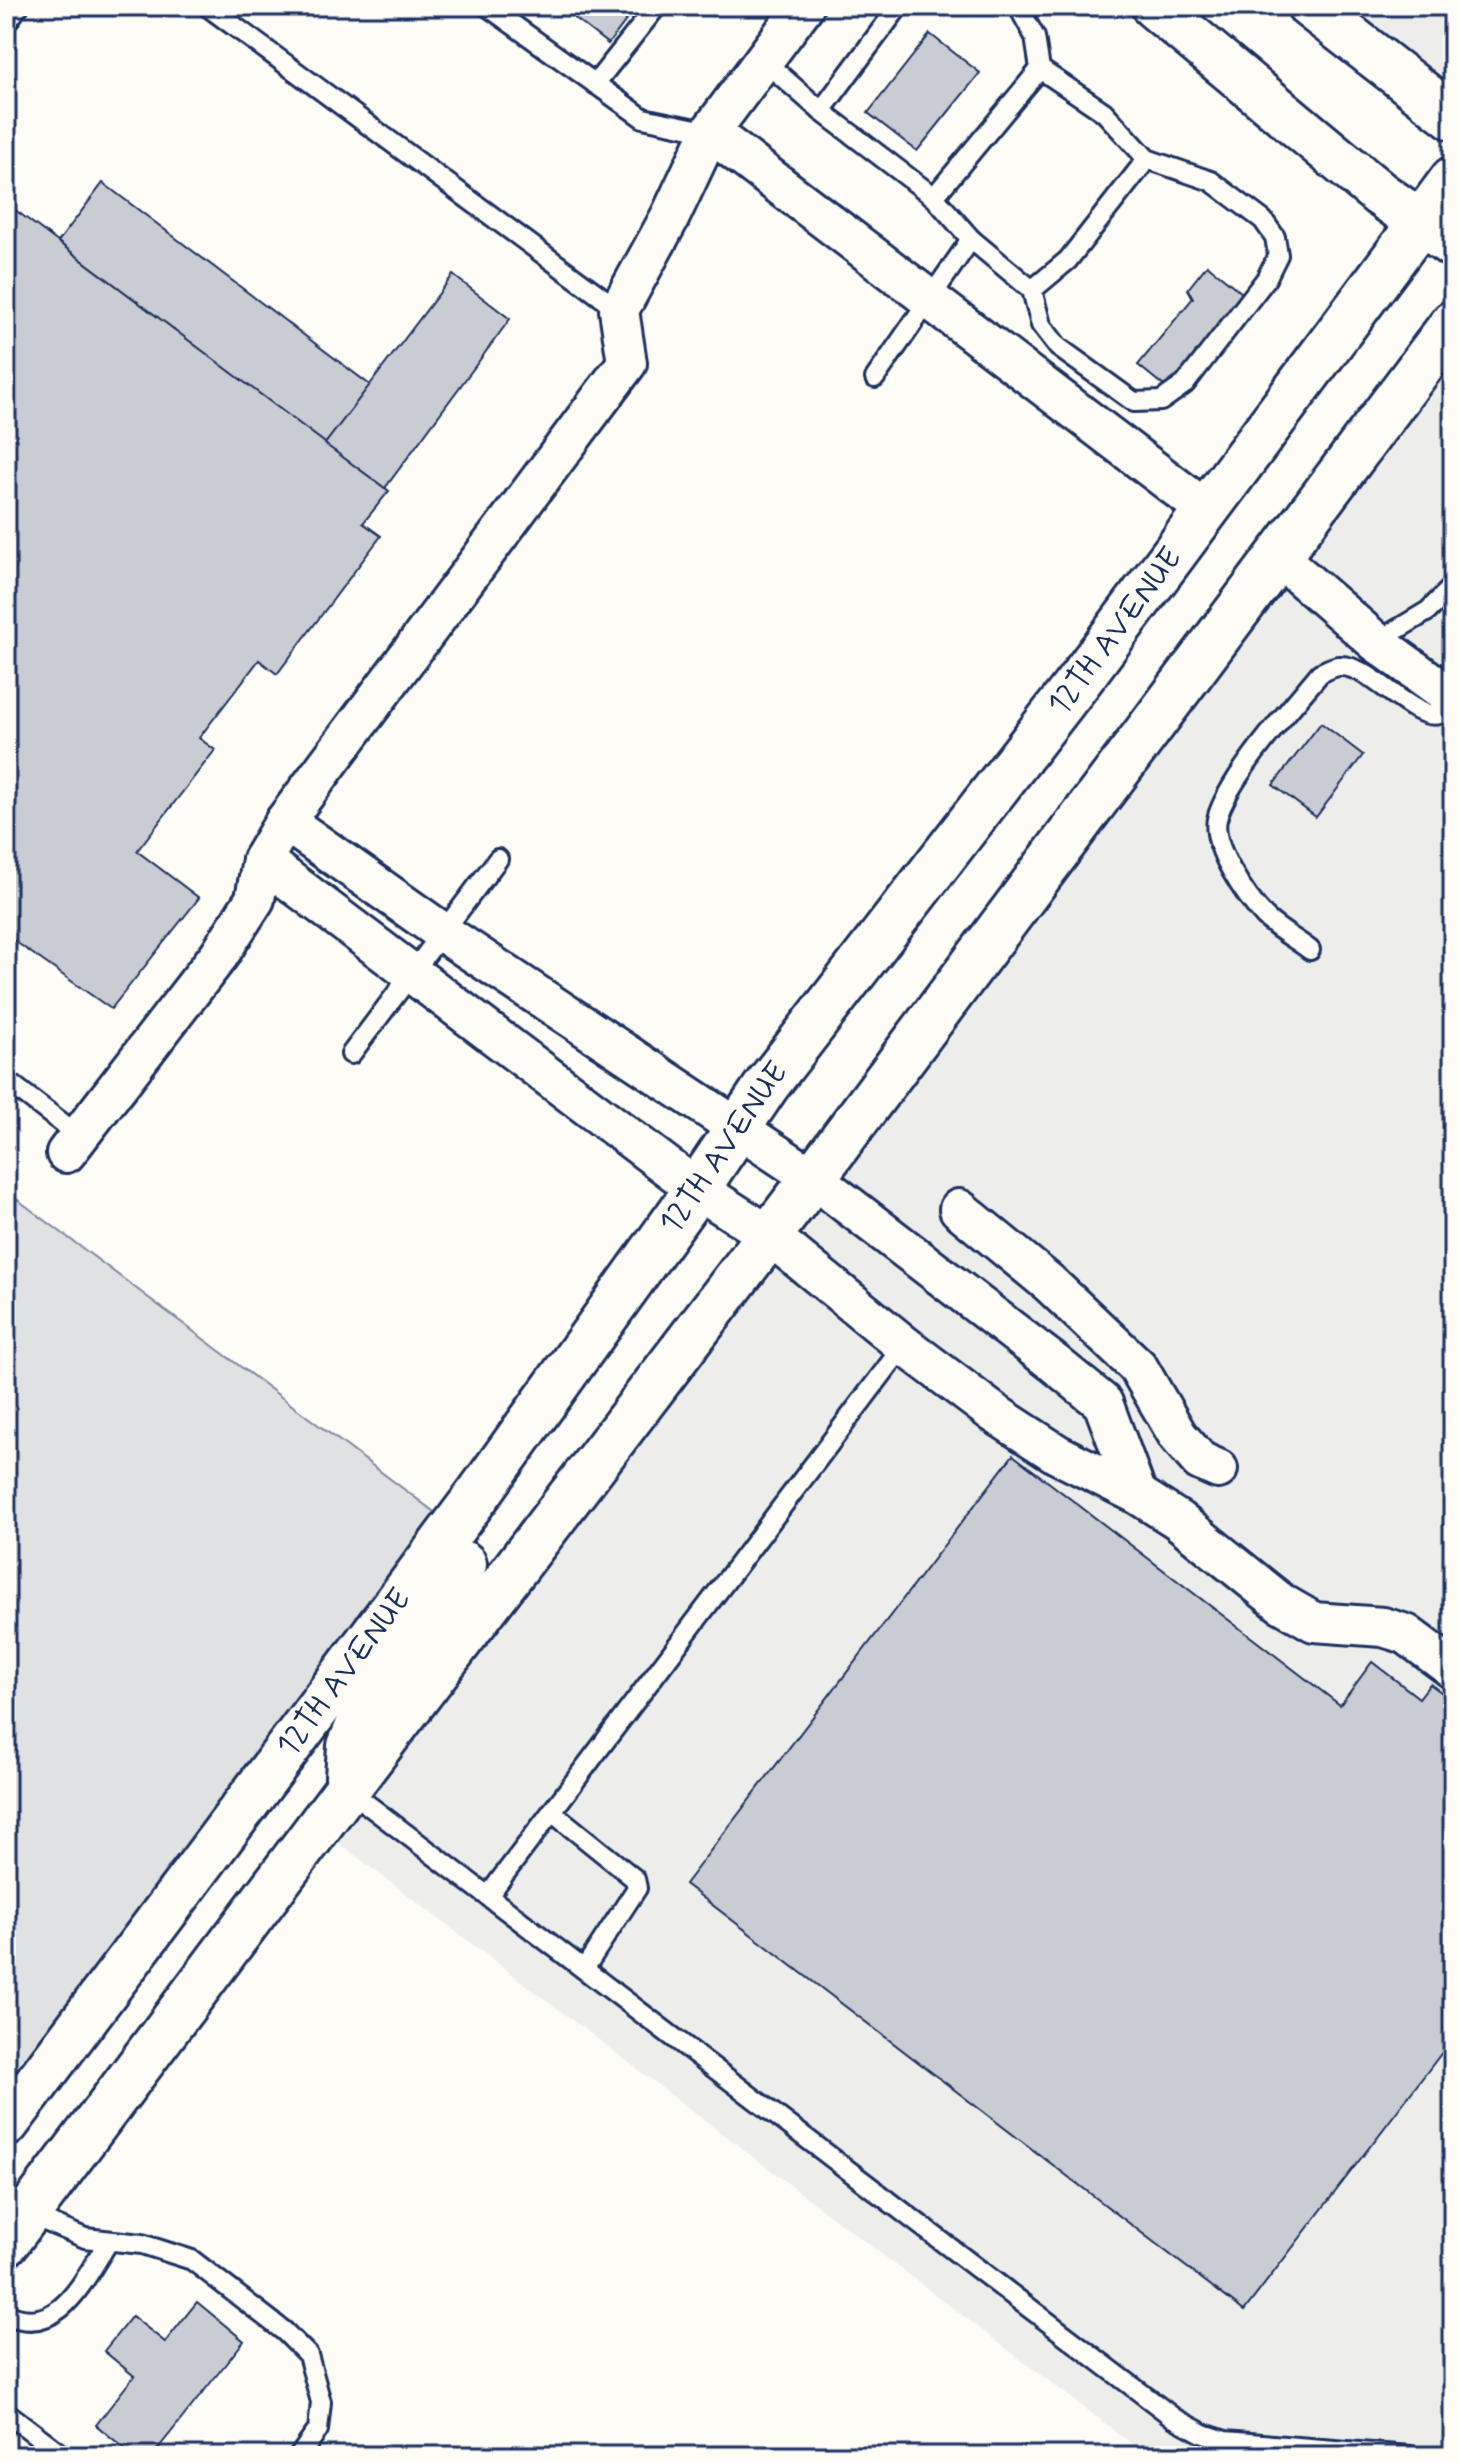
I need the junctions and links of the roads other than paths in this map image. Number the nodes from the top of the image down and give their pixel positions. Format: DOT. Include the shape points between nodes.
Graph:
graph roads {
  1 [pos="19,6"];
  2 [pos="207,6"];
  3 [pos="487,6"];
  4 [pos="657,6"];
  5 [pos="804,6"];
  6 [pos="899,6"];
  7 [pos="1018,6"];
  8 [pos="1154,6"];
  9 [pos="1310,6"];
  10 [pos="6,23"];
  11 [pos="763,60"];
  12 [pos="1040,69"];
  13 [pos="595,84"];
  14 [pos="821,111"];
  15 [pos="1453,117"];
  16 [pos="710,132"];
  17 [pos="1147,159"];
  18 [pos="1453,179"];
  19 [pos="934,197"];
  20 [pos="1437,233"];
  21 [pos="971,239"];
  22 [pos="1032,290"];
  23 [pos="928,301"];
  24 [pos="619,310"];
  25 [pos="1453,323"];
  26 [pos="875,378"];
  27 [pos="1206,510"];
  28 [pos="1277,556"];
  29 [pos="1453,586"];
  30 [pos="1376,642"];
  31 [pos="1453,700"];
  32 [pos="285,821"];
  33 [pos="498,859"];
  34 [pos="262,860"];
  35 [pos="442,932"];
  36 [pos="1310,950"];
  37 [pos="413,972"];
  38 [pos="351,1054"];
  39 [pos="6,1080"];
  40 [pos="735,1129"];
  41 [pos="73,1144"];
  42 [pos="813,1178"];
  43 [pos="697,1189"];
  44 [pos="959,1209"];
  45 [pos="769,1235"];
  46 [pos="904,1345"];
  47 [pos="1218,1469"];
  48 [pos="480,1492"];
  49 [pos="1137,1494"];
  50 [pos="1453,1669"];
  51 [pos="347,1789"];
  52 [pos="552,1812"];
  53 [pos="488,1896"];
  54 [pos="584,1969"];
  55 [pos="6,2124"];
  56 [pos="17,2229"];
  57 [pos="109,2241"];
  58 [pos="6,2314"];
  59 [pos="6,2412"];
  60 [pos="64,2456"];
  61 [pos="299,2456"];
  62 [pos="1410,2456"];
  1 -- 10 [label="lane"];
  2 -- 24 [label="lane"];
  3 -- 13 [label="lane"];
  4 -- 13 [label="lane"];
  5 -- 11 [label="street"];
  6 -- 14 [label="lane"];
  7 -- 12 [label="lane" via="1035,37"];
  8 -- 20 [label="main road" via="1380,194"];
  9 -- 15 [label="main road"];
  11 -- 14 [label="lane"];
  11 -- 16 [label="street"];
  12 -- 17 [label="lane" via="1104,112"];
  12 -- 19 [label="lane"];
  13 -- 16 [label="lane" via="643,118"];
  14 -- 19 [label="lane"];
  16 -- 23 [label="street"];
  16 -- 24 [label="street"];
  17 -- 22 [label="lane" via="1068,260"];
  17 -- 22 [label="lane" via="1211,181 1263,220 1275,237 1278,255 1266,279 1185,384 1161,401 1134,402 1058,347 1041,325"];
  18 -- 20 [label="main road, 12TH AVENUE"];
  19 -- 21 [label="lane"];
  20 -- 27 [label="main road, 12TH AVENUE"];
  21 -- 22 [label="lane"];
  21 -- 23 [label="lane"];
  23 -- 26 [label="lane"];
  23 -- 27 [label="street"];
  24 -- 32 [label="street" via="627,363"];
  25 -- 28 [label="main road"];
  27 -- 40 [label="main road, 12TH AVENUE"];
  28 -- 30 [label="street"];
  28 -- 42 [label="main road"];
  29 -- 30 [label="lane" via="1428,611"];
  30 -- 31 [label="street"];
  31 -- 36 [label="lane" via="1440,714 1424,715 1371,678 1341,666 1320,673 1227,792 1216,823 1222,851 1241,888 1267,919"];
  32 -- 34 [label="street"];
  32 -- 35 [label="street"];
  33 -- 35 [label="lane"];
  34 -- 37 [label="street"];
  34 -- 41 [label="street" via="255,899 219,955"];
  35 -- 37 [label="lane"];
  35 -- 40 [label="street"];
  37 -- 38 [label="lane"];
  37 -- 43 [label="street"];
  39 -- 41 [label="lane"];
  40 -- 42 [label="street"];
  40 -- 43 [label="main road, 12TH AVENUE"];
  42 -- 45 [label="main road"];
  42 -- 49 [label="street" via="1103,1403"];
  43 -- 45 [label="street"];
  43 -- 48 [label="main road, 12TH AVENUE"];
  44 -- 47 [label="street" via="1049,1283 1138,1367 1178,1436 1200,1461"];
  45 -- 46 [label="street"];
  45 -- 51 [label="main road"];
  46 -- 49 [label="street" via="1057,1454"];
  46 -- 52 [label="lane"];
  48 -- 51 [label="main road" via="484,1536 370,1698 350,1746"];
  48 -- 55 [label="main road, 12TH AVENUE"];
  49 -- 50 [label="street" via="1314,1622 1406,1634"];
  51 -- 53 [label="lane"];
  51 -- 56 [label="main road"];
  52 -- 53 [label="lane"];
  52 -- 54 [label="lane" via="635,1879 637,1888"];
  53 -- 54 [label="lane"];
  54 -- 62 [label="lane" via="1174,2418 1225,2441"];
  56 -- 57 [label="lane"];
  57 -- 58 [label="lane" via="52,2316 36,2321"];
  57 -- 61 [label="lane" via="142,2244 192,2260 308,2355 321,2402 318,2430"];
  59 -- 60 [label="lane"];
}
